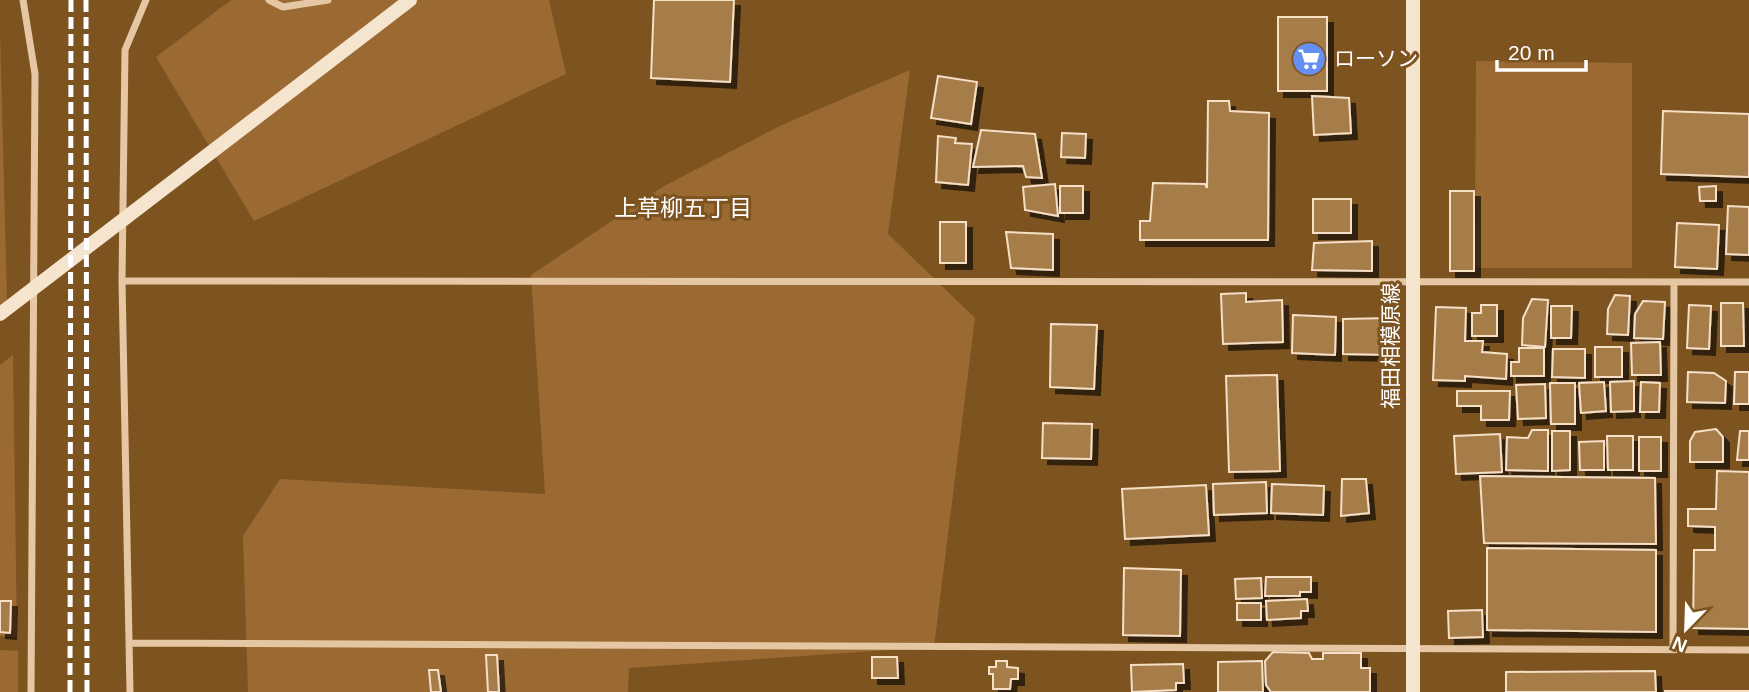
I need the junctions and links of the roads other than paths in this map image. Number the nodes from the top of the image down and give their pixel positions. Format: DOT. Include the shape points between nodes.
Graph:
graph roads {
  1 [pos="23,0"];
  2 [pos="146,0"];
  3 [pos="269,0"];
  4 [pos="328,0"];
  5 [pos="410,0"];
  6 [pos="1413,0"];
  7 [pos="122,220"];
  8 [pos="122,281"];
  9 [pos="1412,281"];
  10 [pos="1674,282"];
  11 [pos="1749,282"];
  12 [pos="33,287"];
  13 [pos="0,314"];
  14 [pos="132,643"];
  15 [pos="1673,649"];
  16 [pos="1412,650"];
  17 [pos="1749,650"];
  18 [pos="31,692"];
  19 [pos="130,692"];
  20 [pos="1413,692"];
  1 -- 12 [label="street" via="35,74"];
  2 -- 7 [label="street" via="125,50"];
  3 -- 4 [label="street" via="283,7"];
  5 -- 7 [label="street"];
  6 -- 9 [label="street, 福田相模原線"];
  7 -- 8 [label="street"];
  7 -- 12 [label="street"];
  8 -- 9 [label="street"];
  8 -- 14 [label="street"];
  9 -- 10 [label="street"];
  9 -- 16 [label="street, 福田相模原線"];
  10 -- 11 [label="street"];
  10 -- 15 [label="street"];
  12 -- 13 [label="street"];
  12 -- 18 [label="street"];
  14 -- 16 [label="street"];
  14 -- 19 [label="street"];
  15 -- 16 [label="street"];
  15 -- 17 [label="street"];
  16 -- 20 [label="street, 福田相模原線"];
}
